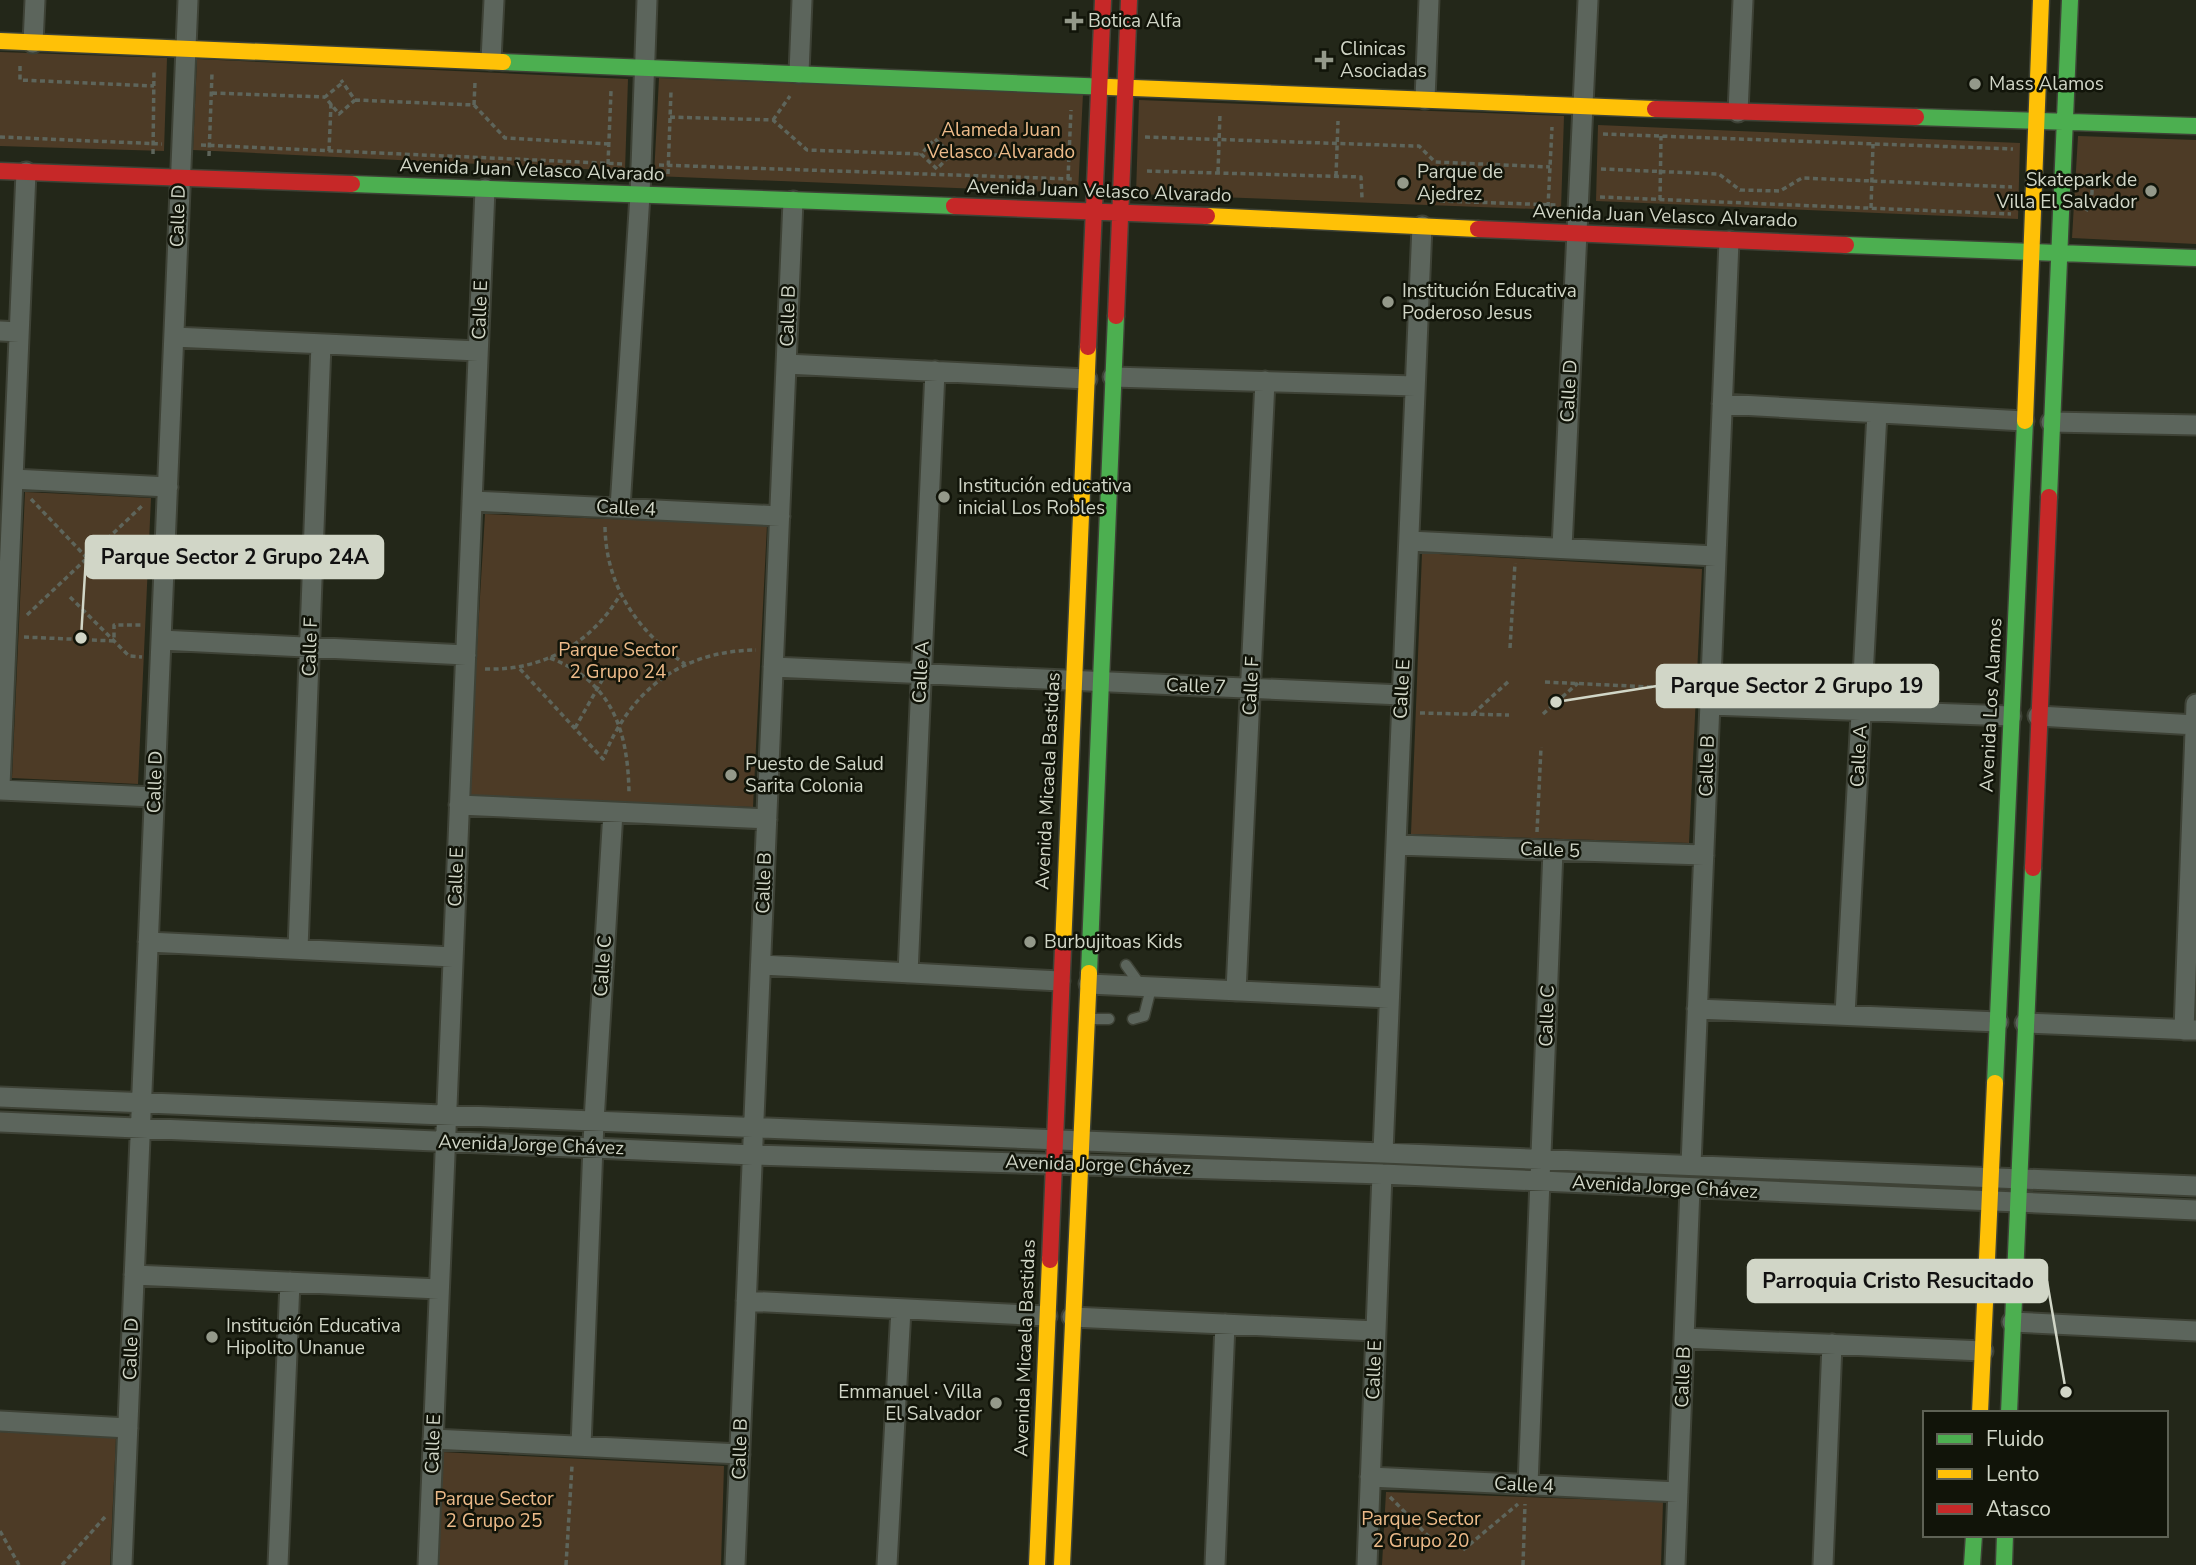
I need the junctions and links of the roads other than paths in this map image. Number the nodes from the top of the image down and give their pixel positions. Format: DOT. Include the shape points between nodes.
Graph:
graph roads {
  1 [pos="35,0"];
  2 [pos="188,0"];
  3 [pos="494,0"];
  4 [pos="647,0"];
  5 [pos="802,0"];
  6 [pos="1103,0"];
  7 [pos="1129,0"];
  8 [pos="1429,0"];
  9 [pos="1588,0"];
  10 [pos="1742,0"];
  11 [pos="2041,0"];
  12 [pos="2070,0"];
  13 [pos="0,41"];
  14 [pos="33,43"];
  15 [pos="186,49"];
  16 [pos="491,61"];
  17 [pos="643,66"];
  18 [pos="799,72"];
  19 [pos="1099,84"];
  20 [pos="1124,85"];
  21 [pos="1425,99"];
  22 [pos="1583,106"];
  23 [pos="1738,111"];
  24 [pos="2037,119"];
  25 [pos="2064,120"];
  26 [pos="2196,126"];
  27 [pos="0,171"];
  28 [pos="26,172"];
  29 [pos="179,177"];
  30 [pos="485,189"];
  31 [pos="640,195"];
  32 [pos="793,201"];
  33 [pos="1095,211"];
  34 [pos="1119,212"];
  35 [pos="1422,226"];
  36 [pos="1577,234"];
  37 [pos="1729,241"];
  38 [pos="2033,251"];
  39 [pos="2060,252"];
  40 [pos="2196,258"];
  41 [pos="9,331"];
  42 [pos="174,337"];
  43 [pos="321,344"];
  44 [pos="478,351"];
  45 [pos="786,364"];
  46 [pos="935,371"];
  47 [pos="1113,377"];
  48 [pos="1087,379"];
  49 [pos="1265,381"];
  50 [pos="1415,386"];
  51 [pos="1722,404"];
  52 [pos="1877,413"];
  53 [pos="2024,421"];
  54 [pos="2051,422"];
  55 [pos="2196,425"];
  56 [pos="13,479"];
  57 [pos="167,487"];
  58 [pos="472,501"];
  59 [pos="613,508"];
  60 [pos="780,516"];
  61 [pos="1409,541"];
  62 [pos="1562,548"];
  63 [pos="1716,556"];
  64 [pos="9,634"];
  65 [pos="310,647"];
  66 [pos="151,648"];
  67 [pos="465,661"];
  68 [pos="766,665"];
  69 [pos="921,674"];
  70 [pos="1073,681"];
  71 [pos="1102,682"];
  72 [pos="1251,689"];
  73 [pos="1702,697"];
  74 [pos="2196,704"];
  75 [pos="1407,707"];
  76 [pos="1861,711"];
  77 [pos="2011,716"];
  78 [pos="2038,716"];
  79 [pos="2196,725"];
  80 [pos="0,788"];
  81 [pos="154,797"];
  82 [pos="459,805"];
  83 [pos="621,812"];
  84 [pos="767,819"];
  85 [pos="1396,845"];
  86 [pos="1545,850"];
  87 [pos="1704,855"];
  88 [pos="148,942"];
  89 [pos="298,950"];
  90 [pos="453,957"];
  91 [pos="761,965"];
  92 [pos="1126,965"];
  93 [pos="908,973"];
  94 [pos="1060,981"];
  95 [pos="1089,984"];
  96 [pos="1147,987"];
  97 [pos="1236,991"];
  98 [pos="1390,998"];
  99 [pos="1698,1009"];
  100 [pos="1845,1016"];
  101 [pos="1133,1018"];
  102 [pos="1088,1019"];
  103 [pos="1109,1019"];
  104 [pos="1998,1022"];
  105 [pos="2025,1023"];
  106 [pos="2190,1030"];
  107 [pos="0,1097"];
  108 [pos="141,1103"];
  109 [pos="447,1115"];
  110 [pos="594,1121"];
  111 [pos="0,1122"];
  112 [pos="754,1127"];
  113 [pos="140,1129"];
  114 [pos="1056,1139"];
  115 [pos="1082,1140"];
  116 [pos="446,1142"];
  117 [pos="593,1147"];
  118 [pos="1383,1152"];
  119 [pos="752,1155"];
  120 [pos="1541,1159"];
  121 [pos="1054,1163"];
  122 [pos="1081,1164"];
  123 [pos="1691,1165"];
  124 [pos="1382,1174"];
  125 [pos="1990,1180"];
  126 [pos="1540,1181"];
  127 [pos="2018,1181"];
  128 [pos="2196,1186"];
  129 [pos="1690,1188"];
  130 [pos="1990,1202"];
  131 [pos="2018,1203"];
  132 [pos="2196,1210"];
  133 [pos="134,1275"];
  134 [pos="290,1282"];
  135 [pos="439,1289"];
  136 [pos="746,1301"];
  137 [pos="901,1309"];
  138 [pos="1047,1316"];
  139 [pos="1072,1317"];
  140 [pos="2012,1322"];
  141 [pos="1225,1324"];
  142 [pos="1376,1331"];
  143 [pos="2196,1331"];
  144 [pos="1684,1338"];
  145 [pos="1832,1344"];
  146 [pos="1983,1351"];
  147 [pos="1980,1411"];
  148 [pos="2009,1411"];
  149 [pos="0,1421"];
  150 [pos="128,1428"];
  151 [pos="433,1439"];
  152 [pos="577,1446"];
  153 [pos="740,1454"];
  154 [pos="1370,1478"];
  155 [pos="1528,1485"];
  156 [pos="1678,1492"];
  157 [pos="1974,1537"];
  158 [pos="2005,1537"];
  159 [pos="122,1565"];
  160 [pos="278,1565"];
  161 [pos="428,1565"];
  162 [pos="735,1565"];
  163 [pos="887,1565"];
  164 [pos="1037,1565"];
  165 [pos="1062,1565"];
  166 [pos="1215,1565"];
  167 [pos="1367,1565"];
  168 [pos="1675,1565"];
  169 [pos="1823,1565"];
  170 [pos="1972,1565"];
  171 [pos="2004,1565"];
  1 -- 14 [label="street"];
  2 -- 15 [label="street, Calle D"];
  3 -- 16 [label="street"];
  4 -- 17 [label="street"];
  5 -- 18 [label="street"];
  6 -- 19 [label="street, Avenida Micaela Bastidas"];
  7 -- 20 [label="street"];
  8 -- 21 [label="street"];
  9 -- 22 [label="street"];
  10 -- 23 [label="street"];
  11 -- 24 [label="street, Avenida Los Alamos"];
  12 -- 25 [label="street"];
  13 -- 14 [label="street"];
  14 -- 15 [label="street"];
  15 -- 16 [label="street"];
  15 -- 29 [label="street, Calle D"];
  16 -- 17 [label="street"];
  17 -- 18 [label="street"];
  17 -- 31 [label="street"];
  18 -- 19 [label="street"];
  19 -- 20 [label="street"];
  19 -- 33 [label="street, Avenida Micaela Bastidas"];
  20 -- 21 [label="street"];
  20 -- 34 [label="street"];
  21 -- 22 [label="street"];
  22 -- 23 [label="street"];
  22 -- 36 [label="street"];
  23 -- 24 [label="street"];
  24 -- 25 [label="street"];
  24 -- 38 [label="street, Avenida Los Alamos"];
  25 -- 26 [label="street"];
  25 -- 39 [label="street"];
  27 -- 28 [label="street, Avenida Juan Velasco Alvarado"];
  28 -- 29 [label="street, Avenida Juan Velasco Alvarado"];
  28 -- 41 [label="street"];
  29 -- 30 [label="street, Avenida Juan Velasco Alvarado"];
  29 -- 42 [label="street, Calle D"];
  30 -- 31 [label="street, Avenida Juan Velasco Alvarado"];
  30 -- 44 [label="street, Calle E"];
  31 -- 32 [label="street, Avenida Juan Velasco Alvarado"];
  31 -- 59 [label="street"];
  32 -- 33 [label="street, Avenida Juan Velasco Alvarado"];
  32 -- 45 [label="street, Calle B"];
  33 -- 34 [label="street, Avenida Juan Velasco Alvarado"];
  33 -- 48 [label="street, Avenida Micaela Bastidas"];
  34 -- 35 [label="street, Avenida Juan Velasco Alvarado"];
  34 -- 47 [label="street"];
  35 -- 36 [label="street, Avenida Juan Velasco Alvarado"];
  35 -- 50 [label="street, Calle E"];
  36 -- 37 [label="street, Avenida Juan Velasco Alvarado"];
  36 -- 62 [label="street, Calle D"];
  37 -- 38 [label="street, Avenida Juan Velasco Alvarado"];
  37 -- 51 [label="street, Calle B"];
  38 -- 39 [label="street, Avenida Juan Velasco Alvarado"];
  38 -- 53 [label="street, Avenida Los Alamos"];
  39 -- 40 [label="street, Avenida Juan Velasco Alvarado"];
  39 -- 54 [label="street"];
  41 -- 56 [label="street"];
  42 -- 43 [label="street"];
  42 -- 57 [label="street, Calle D"];
  43 -- 44 [label="street"];
  43 -- 65 [label="street, Calle F"];
  44 -- 58 [label="street, Calle E"];
  45 -- 46 [label="street"];
  45 -- 60 [label="street, Calle B"];
  46 -- 48 [label="street"];
  46 -- 69 [label="street, Calle A"];
  47 -- 49 [label="street"];
  47 -- 71 [label="street"];
  48 -- 70 [label="street, Avenida Micaela Bastidas"];
  49 -- 50 [label="street"];
  49 -- 72 [label="street, Calle F"];
  50 -- 61 [label="street, Calle E"];
  51 -- 52 [label="street"];
  51 -- 63 [label="street, Calle B"];
  52 -- 53 [label="street"];
  52 -- 76 [label="street, Calle A"];
  53 -- 77 [label="street, Avenida Los Alamos"];
  54 -- 55 [label="street"];
  54 -- 78 [label="street"];
  56 -- 57 [label="street"];
  56 -- 64 [label="street"];
  57 -- 66 [label="street, Calle D"];
  58 -- 59 [label="street, Calle 4"];
  58 -- 67 [label="street, Calle E"];
  59 -- 60 [label="street, Calle 4"];
  60 -- 68 [label="street, Calle B"];
  61 -- 62 [label="street" via="1515,557"];
  61 -- 75 [label="street, Calle E"];
  62 -- 63 [label="street"];
  63 -- 73 [label="street, Calle B"];
  64 -- 80 [label="street"];
  65 -- 66 [label="street"];
  65 -- 67 [label="street"];
  65 -- 89 [label="street, Calle F"];
  66 -- 81 [label="street, Calle D"];
  67 -- 82 [label="street, Calle E"];
  68 -- 69 [label="street, Calle 7"];
  68 -- 84 [label="street, Calle B"];
  69 -- 70 [label="street, Calle 7"];
  69 -- 93 [label="street, Calle A"];
  70 -- 71 [label="street, Calle 7"];
  70 -- 94 [label="street, Avenida Micaela Bastidas"];
  71 -- 72 [label="street, Calle 7"];
  71 -- 95 [label="street" via="1096,923"];
  72 -- 75 [label="street, Calle 7"];
  72 -- 97 [label="street, Calle F"];
  73 -- 76 [label="street"];
  73 -- 87 [label="street, Calle B"];
  74 -- 79 [label="street"];
  75 -- 85 [label="street, Calle E"];
  76 -- 77 [label="street"];
  76 -- 100 [label="street, Calle A"];
  77 -- 104 [label="street, Avenida Los Alamos"];
  78 -- 79 [label="street"];
  78 -- 105 [label="street"];
  79 -- 106 [label="street"];
  80 -- 81 [label="street"];
  81 -- 88 [label="street, Calle D"];
  82 -- 83 [label="street"];
  82 -- 90 [label="street, Calle E"];
  83 -- 84 [label="street"];
  83 -- 110 [label="street, Calle C"];
  84 -- 91 [label="street, Calle B"];
  85 -- 86 [label="street, Calle 5"];
  85 -- 98 [label="street, Calle E"];
  86 -- 87 [label="street, Calle 5"];
  86 -- 120 [label="street, Calle C"];
  87 -- 99 [label="street, Calle B"];
  88 -- 89 [label="street"];
  88 -- 108 [label="street, Calle D"];
  89 -- 90 [label="street"];
  90 -- 109 [label="street, Calle E"];
  91 -- 93 [label="street"];
  91 -- 112 [label="street, Calle B"];
  92 -- 96 [label="lane"];
  93 -- 94 [label="street"];
  94 -- 114 [label="street, Avenida Micaela Bastidas"];
  95 -- 96 [label="street"];
  95 -- 102 [label="street"];
  96 -- 97 [label="street"];
  96 -- 101 [label="lane" via="1144,1016"];
  97 -- 98 [label="street"];
  98 -- 118 [label="street, Calle E"];
  99 -- 100 [label="street"];
  99 -- 123 [label="street, Calle B"];
  100 -- 104 [label="street"];
  102 -- 103 [label="lane"];
  102 -- 115 [label="street"];
  104 -- 125 [label="street, Avenida Los Alamos"];
  105 -- 106 [label="street"];
  105 -- 127 [label="street"];
  107 -- 108 [label="street, Avenida Jorge Chávez"];
  108 -- 109 [label="street, Avenida Jorge Chávez"];
  108 -- 113 [label="street, Calle D"];
  109 -- 110 [label="street, Avenida Jorge Chávez"];
  109 -- 116 [label="street, Calle E"];
  110 -- 112 [label="street, Avenida Jorge Chávez"];
  110 -- 117 [label="street"];
  111 -- 113 [label="street, Avenida Jorge Chávez"];
  112 -- 114 [label="street, Avenida Jorge Chávez"];
  112 -- 119 [label="street, Calle B"];
  113 -- 116 [label="street, Avenida Jorge Chávez"];
  113 -- 133 [label="street, Calle D"];
  114 -- 115 [label="street, Avenida Jorge Chávez"];
  114 -- 121 [label="street, Avenida Micaela Bastidas"];
  115 -- 118 [label="street, Avenida Jorge Chávez"];
  115 -- 122 [label="street"];
  116 -- 117 [label="street, Avenida Jorge Chávez"];
  116 -- 135 [label="street, Calle E"];
  117 -- 119 [label="street, Avenida Jorge Chávez"];
  117 -- 152 [label="street"];
  118 -- 120 [label="street, Avenida Jorge Chávez"];
  119 -- 121 [label="street, Avenida Jorge Chávez"];
  119 -- 136 [label="street, Calle B"];
  120 -- 123 [label="street, Avenida Jorge Chávez"];
  120 -- 126 [label="street, Calle C"];
  121 -- 122 [label="street, Avenida Jorge Chávez"];
  121 -- 138 [label="street, Avenida Micaela Bastidas"];
  122 -- 124 [label="street, Avenida Jorge Chávez"];
  122 -- 139 [label="street"];
  123 -- 125 [label="street, Avenida Jorge Chávez"];
  124 -- 126 [label="street, Avenida Jorge Chávez"];
  124 -- 142 [label="street, Calle E"];
  125 -- 127 [label="street, Avenida Jorge Chávez"];
  125 -- 130 [label="street, Avenida Los Alamos"];
  126 -- 129 [label="street, Avenida Jorge Chávez"];
  126 -- 155 [label="street"];
  127 -- 128 [label="street, Avenida Jorge Chávez"];
  127 -- 131 [label="street"];
  129 -- 130 [label="street, Avenida Jorge Chávez"];
  129 -- 144 [label="street, Calle B"];
  130 -- 131 [label="street, Avenida Jorge Chávez"];
  130 -- 146 [label="street, Avenida Los Alamos"];
  131 -- 132 [label="street, Avenida Jorge Chávez"];
  131 -- 140 [label="street"];
  133 -- 134 [label="street"];
  133 -- 150 [label="street, Calle D"];
  134 -- 135 [label="street"];
  134 -- 160 [label="street"];
  135 -- 151 [label="street, Calle E"];
  136 -- 137 [label="street"];
  136 -- 153 [label="street, Calle B"];
  137 -- 138 [label="street"];
  137 -- 163 [label="street"];
  138 -- 164 [label="street, Avenida Micaela Bastidas"];
  139 -- 141 [label="street"];
  139 -- 165 [label="street"];
  140 -- 143 [label="street"];
  140 -- 148 [label="street"];
  141 -- 142 [label="street"];
  141 -- 166 [label="street"];
  142 -- 154 [label="street, Calle E"];
  144 -- 145 [label="street"];
  144 -- 156 [label="street, Calle B"];
  145 -- 146 [label="street"];
  145 -- 169 [label="street"];
  146 -- 147 [label="street, Avenida Los Alamos"];
  149 -- 150 [label="street"];
  150 -- 159 [label="street, Calle D"];
  151 -- 152 [label="street"];
  151 -- 161 [label="street, Calle E"];
  152 -- 153 [label="street"];
  153 -- 162 [label="street, Calle B"];
  154 -- 155 [label="street, Calle 4"];
  154 -- 167 [label="street, Calle E"];
  155 -- 156 [label="street, Calle 4"];
  156 -- 168 [label="street, Calle B"];
  157 -- 170 [label="street"];
  158 -- 171 [label="street"];
}
